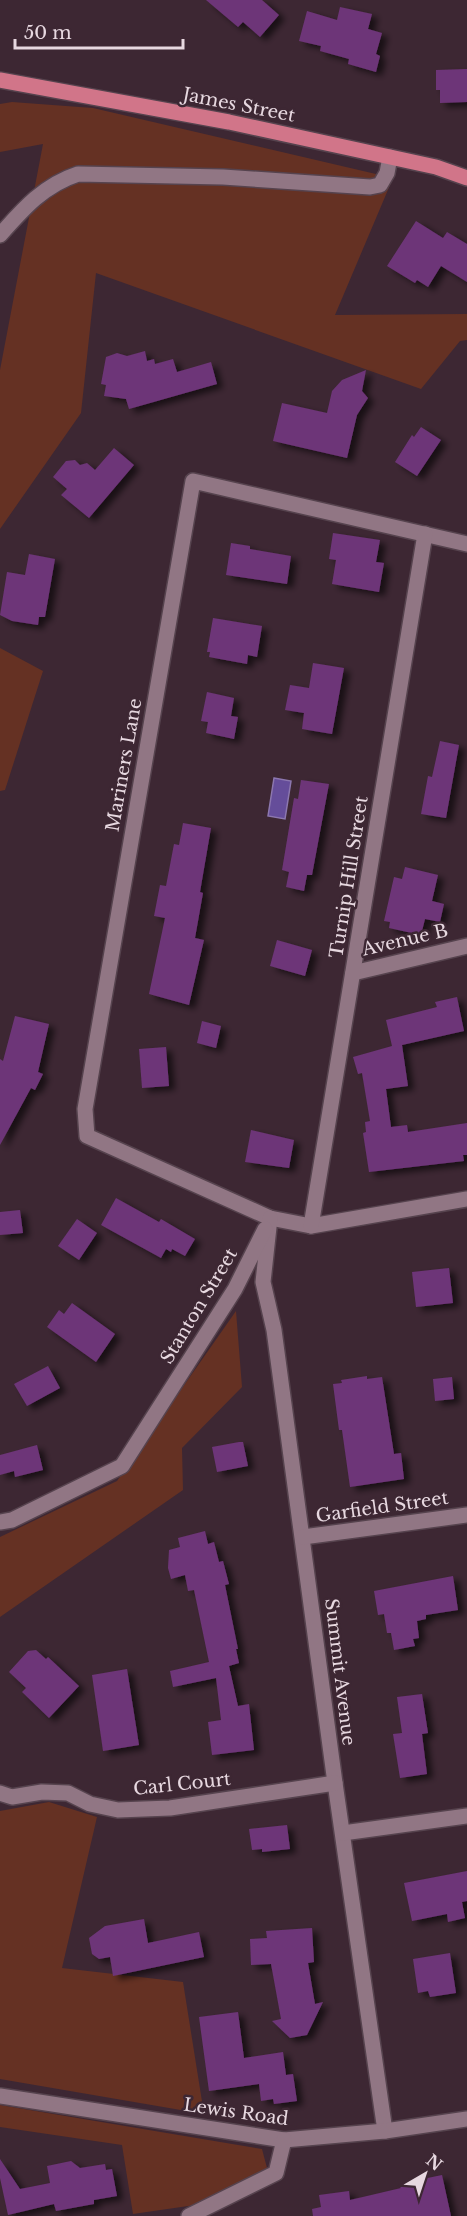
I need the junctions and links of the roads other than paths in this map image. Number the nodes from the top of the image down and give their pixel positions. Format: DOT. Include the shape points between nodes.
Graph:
graph roads {
  1 [pos="0,80"];
  2 [pos="390,157"];
  3 [pos="467,178"];
  4 [pos="0,236"];
  5 [pos="425,534"];
  6 [pos="467,544"];
  7 [pos="467,946"];
  8 [pos="353,973"];
  9 [pos="467,1199"];
  10 [pos="270,1218"];
  11 [pos="311,1226"];
  12 [pos="467,1515"];
  13 [pos="0,1522"];
  14 [pos="303,1537"];
  15 [pos="335,1783"];
  16 [pos="0,1793"];
  17 [pos="467,1816"];
  18 [pos="343,1833"];
  19 [pos="0,2096"];
  20 [pos="467,2119"];
  21 [pos="385,2131"];
  22 [pos="284,2140"];
  23 [pos="189,2216"];
  1 -- 2 [label="main road, James Street" via="229,122"];
  2 -- 3 [label="main road, James Street"];
  2 -- 4 [label="street" via="380,185 370,187 223,177 78,174 47,189"];
  5 -- 6 [label="street, Mariners Lane"];
  5 -- 8 [label="street, Turnip Hill Street"];
  5 -- 10 [label="street, Mariners Lane" via="193,481 85,1109 87,1136"];
  7 -- 8 [label="street, Avenue B"];
  8 -- 11 [label="street, Turnip Hill Street"];
  9 -- 11 [label="street"];
  10 -- 11 [label="street"];
  10 -- 13 [label="street, Stanton Street" via="235,1289 122,1466 12,1520"];
  10 -- 14 [label="street, Summit Avenue" via="263,1282 274,1330"];
  12 -- 14 [label="street, Garfield Street"];
  14 -- 15 [label="street, Summit Avenue"];
  15 -- 16 [label="street, Carl Court" via="170,1808 118,1810 90,1804 68,1793 12,1797"];
  15 -- 18 [label="street, Summit Avenue"];
  17 -- 18 [label="street"];
  18 -- 21 [label="street, Summit Avenue"];
  19 -- 22 [label="street, Lewis Road"];
  20 -- 21 [label="street, Lewis Road"];
  21 -- 22 [label="street, Lewis Road"];
  22 -- 23 [label="street" via="276,2173"];
}
